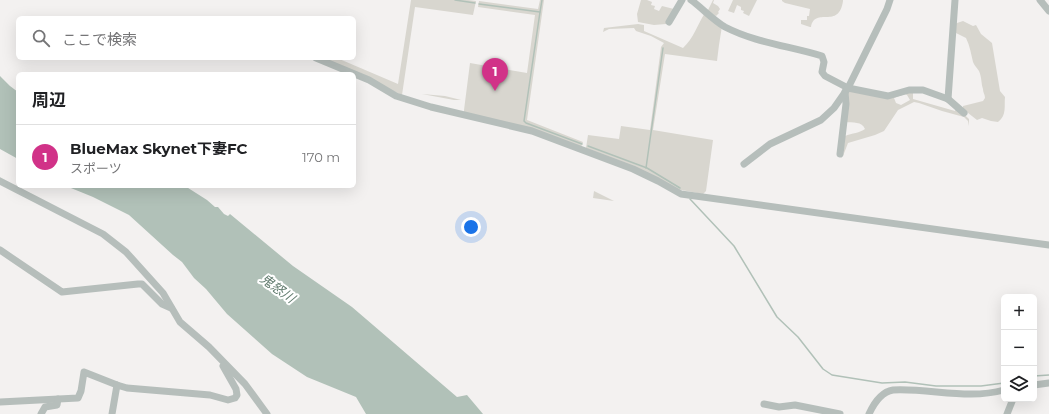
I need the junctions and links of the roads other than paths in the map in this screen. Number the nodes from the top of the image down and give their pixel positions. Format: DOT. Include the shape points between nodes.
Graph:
graph roads {
  1 [pos="682,0"];
  2 [pos="691,0"];
  3 [pos="890,0"];
  4 [pos="955,0"];
  5 [pos="1040,0"];
  6 [pos="1049,11"];
  7 [pos="669,22"];
  8 [pos="321,60"];
  9 [pos="350,72"];
  10 [pos="356,75"];
  11 [pos="846,90"];
  12 [pos="948,99"];
  13 [pos="964,113"];
  14 [pos="840,154"];
  15 [pos="744,164"];
  16 [pos="0,180"];
  17 [pos="1049,246"];
  18 [pos="0,250"];
  19 [pos="171,309"];
  20 [pos="219,358"];
  21 [pos="1049,383"];
  22 [pos="117,384"];
  23 [pos="1037,384"];
  24 [pos="1001,391"];
  25 [pos="58,399"];
  26 [pos="0,402"];
  27 [pos="1012,402"];
  28 [pos="764,404"];
  29 [pos="40,414"];
  30 [pos="112,414"];
  31 [pos="267,414"];
  32 [pos="840,414"];
  33 [pos="869,414"];
  34 [pos="1007,414"];
  1 -- 7 [label="street"];
  2 -- 11 [label="street" via="723,26 736,32 753,39 822,56 822,72"];
  3 -- 11 [label="street"];
  4 -- 12 [label="street"];
  5 -- 6 [label="street"];
  8 -- 9 [label="street"];
  10 -- 17 [label="street" via="403,99 532,131 633,169 681,194"];
  11 -- 12 [label="street" via="888,96 903,91 919,90"];
  11 -- 14 [label="street"];
  11 -- 15 [label="street" via="834,108 821,120 770,144"];
  12 -- 13 [label="street"];
  16 -- 19 [label="street" via="103,234 126,252 146,274 163,293"];
  18 -- 19 [label="street" via="62,292 142,284 162,304"];
  19 -- 20 [label="street" via="180,322"];
  20 -- 22 [label="street" via="236,389 235,398 228,400 210,395 128,388"];
  20 -- 31 [label="street" via="245,384"];
  21 -- 23 [label="street"];
  22 -- 25 [label="street" via="84,372 78,398"];
  22 -- 30 [label="street"];
  24 -- 33 [label="street" via="969,393 893,390 880,397"];
  25 -- 26 [label="street"];
  25 -- 29 [label="street" via="57,405 45,407"];
  27 -- 34 [label="street"];
  28 -- 32 [label="street" via="779,407 795,404"];
}
